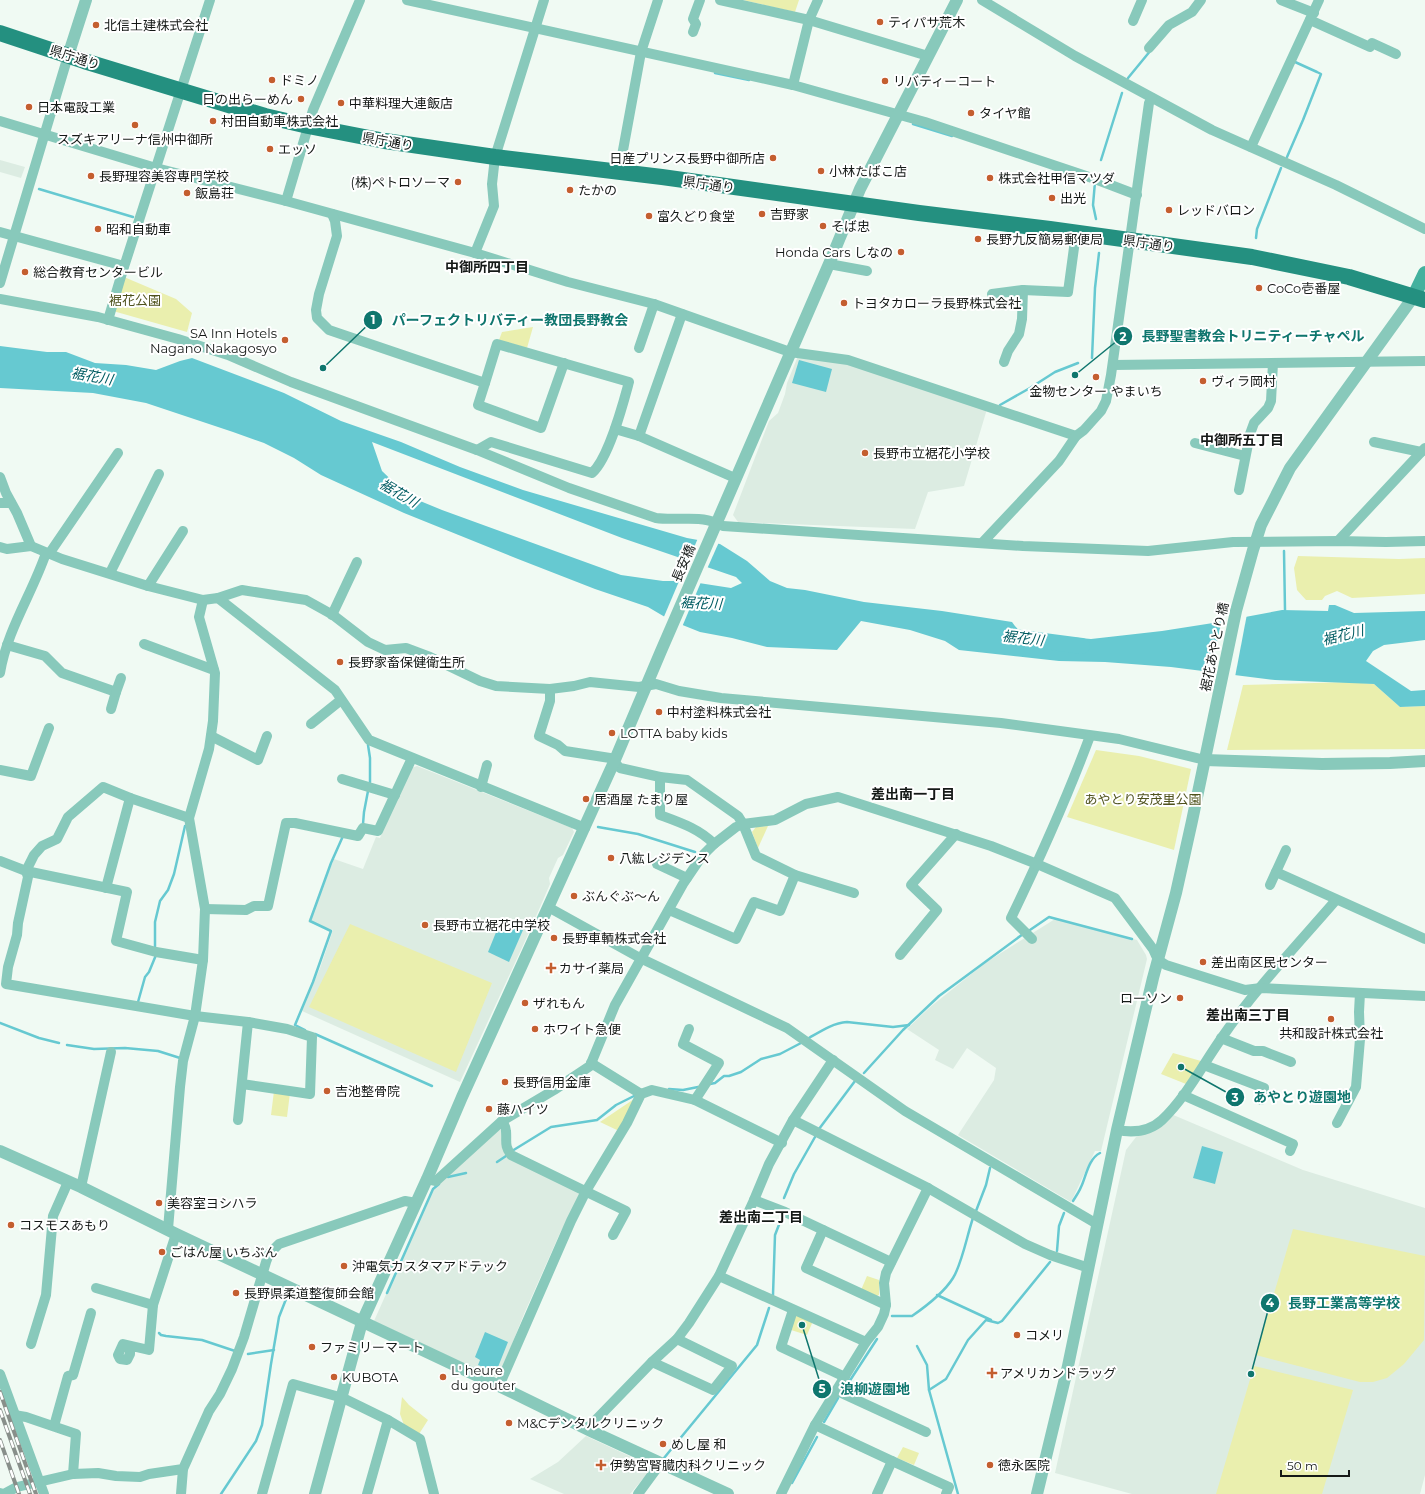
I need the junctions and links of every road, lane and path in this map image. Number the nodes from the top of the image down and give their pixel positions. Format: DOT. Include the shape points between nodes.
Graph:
graph roads {
  1 [pos="86,0"];
  2 [pos="210,0"];
  3 [pos="360,0"];
  4 [pos="407,0"];
  5 [pos="544,0"];
  6 [pos="658,0"];
  7 [pos="700,0"];
  8 [pos="720,0"];
  9 [pos="818,0"];
  10 [pos="957,0"];
  11 [pos="982,0"];
  12 [pos="1142,0"];
  13 [pos="1201,0"];
  14 [pos="1281,0"];
  15 [pos="1319,0"];
  16 [pos="1312,17"];
  17 [pos="809,20"];
  18 [pos="1134,21"];
  19 [pos="534,28"];
  20 [pos="693,32"];
  21 [pos="0,33"];
  22 [pos="1149,48"];
  23 [pos="640,52"];
  24 [pos="1396,54"];
  25 [pos="68,56"];
  26 [pos="928,56"];
  27 [pos="793,85"];
  28 [pos="182,91"];
  29 [pos="1152,98"];
  30 [pos="898,115"];
  31 [pos="0,121"];
  32 [pos="308,126"];
  33 [pos="44,135"];
  34 [pos="1251,147"];
  35 [pos="495,157"];
  36 [pos="156,168"];
  37 [pos="619,172"];
  38 [pos="1137,195"];
  39 [pos="286,200"];
  40 [pos="854,204"];
  41 [pos="332,214"];
  42 [pos="1425,229"];
  43 [pos="0,232"];
  44 [pos="1076,233"];
  45 [pos="13,237"];
  46 [pos="1131,240"];
  47 [pos="475,253"];
  48 [pos="829,264"];
  49 [pos="124,266"];
  50 [pos="867,272"];
  51 [pos="1425,273"];
  52 [pos="0,283"];
  53 [pos="1425,285"];
  54 [pos="1023,290"];
  55 [pos="992,294"];
  56 [pos="1420,298"];
  57 [pos="0,299"];
  58 [pos="654,304"];
  59 [pos="682,314"];
  60 [pos="108,320"];
  61 [pos="639,348"];
  62 [pos="790,352"];
  63 [pos="1367,361"];
  64 [pos="1425,361"];
  65 [pos="564,362"];
  66 [pos="1004,362"];
  67 [pos="1273,363"];
  68 [pos="1113,365"];
  69 [pos="485,383"];
  70 [pos="615,429"];
  71 [pos="639,436"];
  72 [pos="1076,436"];
  73 [pos="1374,442"];
  74 [pos="1195,443"];
  75 [pos="477,450"];
  76 [pos="1423,452"];
  77 [pos="118,453"];
  78 [pos="1245,456"];
  79 [pos="159,474"];
  80 [pos="0,477"];
  81 [pos="735,478"];
  82 [pos="1239,490"];
  83 [pos="0,503"];
  84 [pos="10,503"];
  85 [pos="717,527"];
  86 [pos="183,531"];
  87 [pos="1338,541"];
  88 [pos="1425,541"];
  89 [pos="982,542"];
  90 [pos="31,546"];
  91 [pos="1254,546"];
  92 [pos="0,547"];
  93 [pos="47,553"];
  94 [pos="357,568"];
  95 [pos="110,573"];
  96 [pos="148,586"];
  97 [pos="218,598"];
  98 [pos="203,600"];
  99 [pos="332,615"];
  100 [pos="144,644"];
  101 [pos="7,645"];
  102 [pos="214,670"];
  103 [pos="0,673"];
  104 [pos="121,678"];
  105 [pos="646,686"];
  106 [pos="550,689"];
  107 [pos="116,692"];
  108 [pos="341,700"];
  109 [pos="111,709"];
  110 [pos="311,724"];
  111 [pos="49,728"];
  112 [pos="211,736"];
  113 [pos="266,736"];
  114 [pos="1090,736"];
  115 [pos="1205,756"];
  116 [pos="412,758"];
  117 [pos="1425,761"];
  118 [pos="614,762"];
  119 [pos="487,765"];
  120 [pos="0,770"];
  121 [pos="660,777"];
  122 [pos="342,779"];
  123 [pos="481,787"];
  124 [pos="396,795"];
  125 [pos="130,798"];
  126 [pos="189,818"];
  127 [pos="743,824"];
  128 [pos="585,828"];
  129 [pos="956,834"];
  130 [pos="714,844"];
  131 [pos="1286,850"];
  132 [pos="0,861"];
  133 [pos="657,864"];
  134 [pos="1037,864"];
  135 [pos="26,871"];
  136 [pos="1276,872"];
  137 [pos="795,874"];
  138 [pos="687,878"];
  139 [pos="1270,885"];
  140 [pos="106,888"];
  141 [pos="854,894"];
  142 [pos="1336,900"];
  143 [pos="548,906"];
  144 [pos="205,909"];
  145 [pos="669,910"];
  146 [pos="1029,934"];
  147 [pos="1425,939"];
  148 [pos="900,955"];
  149 [pos="640,958"];
  150 [pos="203,960"];
  151 [pos="1158,960"];
  152 [pos="1261,988"];
  153 [pos="1360,994"];
  154 [pos="1425,996"];
  155 [pos="195,1016"];
  156 [pos="248,1022"];
  157 [pos="689,1029"];
  158 [pos="1221,1038"];
  159 [pos="111,1052"];
  160 [pos="833,1060"];
  161 [pos="1291,1062"];
  162 [pos="591,1063"];
  163 [pos="1204,1064"];
  164 [pos="242,1084"];
  165 [pos="641,1094"];
  166 [pos="1182,1095"];
  167 [pos="695,1100"];
  168 [pos="1261,1100"];
  169 [pos="238,1120"];
  170 [pos="793,1120"];
  171 [pos="502,1121"];
  172 [pos="1337,1123"];
  173 [pos="1116,1130"];
  174 [pos="782,1143"];
  175 [pos="1293,1144"];
  176 [pos="0,1151"];
  177 [pos="427,1180"];
  178 [pos="68,1182"];
  179 [pos="81,1187"];
  180 [pos="928,1188"];
  181 [pos="586,1191"];
  182 [pos="754,1200"];
  183 [pos="416,1203"];
  184 [pos="1097,1224"];
  185 [pos="823,1230"];
  186 [pos="172,1232"];
  187 [pos="614,1235"];
  188 [pos="891,1262"];
  189 [pos="1089,1268"];
  190 [pos="262,1274"];
  191 [pos="719,1276"];
  192 [pos="96,1288"];
  193 [pos="153,1305"];
  194 [pos="886,1305"];
  195 [pos="793,1310"];
  196 [pos="90,1313"];
  197 [pos="362,1322"];
  198 [pos="677,1339"];
  199 [pos="866,1342"];
  200 [pos="32,1344"];
  201 [pos="130,1346"];
  202 [pos="652,1362"];
  203 [pos="0,1374"];
  204 [pos="845,1377"];
  205 [pos="499,1386"];
  206 [pos="837,1391"];
  207 [pos="343,1398"];
  208 [pos="14,1415"];
  209 [pos="388,1420"];
  210 [pos="815,1425"];
  211 [pos="54,1426"];
  212 [pos="587,1429"];
  213 [pos="926,1432"];
  214 [pos="892,1462"];
  215 [pos="660,1464"];
  216 [pos="183,1469"];
  217 [pos="73,1474"];
  218 [pos="40,1482"];
  219 [pos="0,1493"];
  220 [pos="44,1494"];
  221 [pos="181,1494"];
  222 [pos="262,1494"];
  223 [pos="315,1494"];
  224 [pos="367,1494"];
  225 [pos="434,1494"];
  226 [pos="638,1494"];
  227 [pos="728,1494"];
  228 [pos="781,1494"];
  229 [pos="878,1494"];
  230 [pos="946,1494"];
  231 [pos="1037,1494"];
  1 -- 25 [label="street"];
  2 -- 28 [label="street"];
  3 -- 32 [label="street"];
  4 -- 19 [label="street"];
  5 -- 19 [label="street"];
  6 -- 23 [label="street"];
  7 -- 20 [label="street" via="693,19 696,24"];
  8 -- 17 [label="street"];
  9 -- 17 [label="street"];
  10 -- 26 [label="street, 長安橋"];
  11 -- 29 [label="street" via="1075,56"];
  12 -- 18 [label="street"];
  13 -- 22 [label="street" via="1192,12 1169,25"];
  14 -- 16 [label="street"];
  15 -- 16 [label="street"];
  16 -- 24 [label="street" via="1370,47 1372,43"];
  16 -- 34 [label="street"];
  17 -- 26 [label="street"];
  17 -- 27 [label="street"];
  19 -- 23 [label="street"];
  19 -- 35 [label="street"];
  21 -- 25 [label="highway, 県庁通り"];
  23 -- 27 [label="street"];
  23 -- 37 [label="street"];
  25 -- 28 [label="highway, 県庁通り"];
  25 -- 33 [label="street"];
  26 -- 30 [label="street, 長安橋"];
  27 -- 30 [label="street"];
  28 -- 32 [label="highway, 県庁通り"];
  28 -- 36 [label="street"];
  29 -- 34 [label="street" via="1212,130"];
  29 -- 38 [label="street" via="1149,103"];
  30 -- 38 [label="street"];
  30 -- 40 [label="street, 長安橋"];
  31 -- 33 [label="street"];
  32 -- 35 [label="highway, 県庁通り" via="385,141"];
  32 -- 39 [label="street"];
  33 -- 36 [label="street"];
  33 -- 45 [label="street"];
  34 -- 42 [label="street"];
  35 -- 37 [label="highway, 県庁通り"];
  35 -- 47 [label="street" via="492,184 494,206"];
  36 -- 39 [label="street"];
  36 -- 49 [label="street"];
  37 -- 40 [label="highway, 県庁通り"];
  38 -- 46 [label="street"];
  39 -- 41 [label="street"];
  40 -- 44 [label="highway, 県庁通り"];
  40 -- 48 [label="street, 長安橋"];
  41 -- 47 [label="street"];
  41 -- 69 [label="street" via="337,236 316,310 317,318 329,330"];
  43 -- 45 [label="street"];
  44 -- 46 [label="highway, 県庁通り"];
  44 -- 54 [label="street" via="1068,292"];
  45 -- 49 [label="street"];
  45 -- 52 [label="street"];
  46 -- 56 [label="highway, 県庁通り" via="1280,262"];
  46 -- 68 [label="street"];
  47 -- 58 [label="street" via="568,282"];
  48 -- 50 [label="street"];
  48 -- 62 [label="street, 長安橋"];
  49 -- 60 [label="street"];
  51 -- 56 [label="main road"];
  53 -- 56 [label="main road"];
  54 -- 55 [label="street"];
  54 -- 66 [label="street" via="1019,334 1008,350"];
  56 -- 63 [label="street, 裾花あやとり橋"];
  57 -- 60 [label="street"];
  58 -- 59 [label="street"];
  58 -- 61 [label="street"];
  59 -- 62 [label="street"];
  59 -- 71 [label="street"];
  60 -- 75 [label="street" via="178,338 228,355 291,382"];
  62 -- 72 [label="street" via="848,360"];
  62 -- 81 [label="street, 長安橋"];
  63 -- 64 [label="street"];
  63 -- 67 [label="street"];
  63 -- 91 [label="street, 裾花あやとり橋" via="1290,468 1261,525"];
  65 -- 69 [label="street" via="497,344"];
  65 -- 69 [label="street" via="541,428 478,405"];
  65 -- 70 [label="street" via="630,382"];
  67 -- 68 [label="street"];
  67 -- 78 [label="street" via="1271,401 1254,423"];
  68 -- 72 [label="street" via="1106,401 1101,411"];
  70 -- 71 [label="street"];
  70 -- 75 [label="street" via="600,466 592,472 491,442"];
  71 -- 81 [label="street"];
  72 -- 89 [label="street" via="1059,461"];
  73 -- 76 [label="street"];
  74 -- 78 [label="street"];
  75 -- 85 [label="street" via="569,488 656,518 708,520"];
  76 -- 87 [label="street"];
  77 -- 93 [label="street"];
  78 -- 82 [label="street"];
  79 -- 95 [label="street"];
  80 -- 84 [label="street"];
  81 -- 85 [label="street, 長安橋"];
  83 -- 84 [label="street"];
  84 -- 90 [label="street"];
  85 -- 89 [label="street"];
  85 -- 105 [label="street, 長安橋"];
  86 -- 96 [label="street"];
  87 -- 88 [label="street"];
  87 -- 91 [label="street"];
  89 -- 91 [label="street" via="1148,551 1233,542"];
  90 -- 92 [label="street" via="7,549"];
  90 -- 93 [label="street"];
  91 -- 115 [label="street, 裾花あやとり橋" via="1236,611"];
  93 -- 95 [label="street"];
  93 -- 101 [label="street"];
  94 -- 99 [label="street"];
  95 -- 96 [label="street"];
  96 -- 98 [label="street"];
  97 -- 98 [label="street"];
  97 -- 99 [label="street" via="242,590 281,595 306,600"];
  97 -- 108 [label="street" via="335,690"];
  98 -- 102 [label="street" via="199,617"];
  99 -- 106 [label="street" via="362,639 385,650 406,648 496,686"];
  100 -- 102 [label="street"];
  101 -- 103 [label="street"];
  101 -- 107 [label="street" via="45,656 62,673"];
  102 -- 112 [label="street"];
  104 -- 107 [label="street"];
  105 -- 106 [label="street" via="590,682"];
  105 -- 114 [label="street" via="656,684 679,691 721,698 1001,723"];
  105 -- 118 [label="street, 長安橋"];
  106 -- 118 [label="street" via="550,701 539,736 565,751 610,758"];
  107 -- 109 [label="street"];
  108 -- 110 [label="street"];
  108 -- 116 [label="street" via="369,740"];
  111 -- 120 [label="street" via="32,776"];
  112 -- 113 [label="street" via="258,760"];
  112 -- 126 [label="street"];
  114 -- 115 [label="street" via="1119,739"];
  114 -- 134 [label="street" via="1074,780"];
  115 -- 117 [label="street" via="1322,764"];
  115 -- 151 [label="street, 裾花あやとり橋" via="1176,893"];
  116 -- 123 [label="street"];
  116 -- 124 [label="street"];
  118 -- 121 [label="street" via="620,768"];
  118 -- 128 [label="street, 長安橋"];
  119 -- 123 [label="street"];
  121 -- 127 [label="street" via="687,780 738,816"];
  121 -- 130 [label="street" via="660,816 684,824 708,837"];
  122 -- 124 [label="street"];
  123 -- 128 [label="street"];
  124 -- 144 [label="street" via="378,831 364,828 358,836 286,823 268,906 254,906 246,910"];
  125 -- 126 [label="street"];
  125 -- 135 [label="street" via="103,788 68,817 57,838 42,846"];
  125 -- 140 [label="street"];
  126 -- 144 [label="street"];
  127 -- 129 [label="street" via="775,820 806,804 838,797"];
  127 -- 130 [label="street"];
  127 -- 137 [label="street" via="756,856"];
  128 -- 143 [label="street, 長安橋"];
  129 -- 134 [label="street"];
  129 -- 148 [label="street" via="911,885 937,910"];
  130 -- 138 [label="street"];
  131 -- 136 [label="street"];
  132 -- 135 [label="street"];
  133 -- 138 [label="street"];
  134 -- 146 [label="street" via="1011,918"];
  134 -- 151 [label="street" via="1115,898 1153,949"];
  135 -- 140 [label="street"];
  135 -- 155 [label="street" via="28,877 6,984"];
  136 -- 139 [label="street"];
  136 -- 142 [label="street"];
  137 -- 141 [label="street"];
  137 -- 145 [label="street" via="780,911 754,902 736,939"];
  138 -- 145 [label="street"];
  140 -- 150 [label="street" via="127,892 116,941 156,952"];
  142 -- 147 [label="street"];
  142 -- 152 [label="street"];
  143 -- 149 [label="street"];
  143 -- 177 [label="street, 長安橋"];
  144 -- 150 [label="street"];
  145 -- 149 [label="street"];
  149 -- 160 [label="street" via="787,1028"];
  149 -- 162 [label="street" via="615,1005"];
  150 -- 155 [label="street"];
  151 -- 152 [label="street" via="1166,965 1245,990"];
  151 -- 173 [label="street, 裾花あやとり橋"];
  152 -- 153 [label="street"];
  152 -- 158 [label="street"];
  153 -- 154 [label="street"];
  153 -- 172 [label="street" via="1356,1087"];
  155 -- 156 [label="street"];
  155 -- 186 [label="street" via="183,1061 180,1087"];
  156 -- 164 [label="street"];
  156 -- 164 [label="street" via="287,1029 312,1037 310,1094"];
  157 -- 167 [label="street" via="683,1044 719,1062"];
  158 -- 161 [label="street"];
  158 -- 163 [label="street"];
  159 -- 179 [label="street"];
  160 -- 170 [label="street"];
  160 -- 184 [label="street" via="905,1111"];
  162 -- 165 [label="street"];
  162 -- 171 [label="street" via="554,1090"];
  163 -- 166 [label="street"];
  163 -- 168 [label="street" via="1264,1088"];
  164 -- 169 [label="street"];
  165 -- 167 [label="street" via="652,1090"];
  165 -- 181 [label="street" via="628,1123"];
  166 -- 173 [label="street" via="1161,1120 1143,1131"];
  166 -- 175 [label="street"];
  167 -- 174 [label="street"];
  170 -- 174 [label="street"];
  170 -- 180 [label="street"];
  171 -- 177 [label="street" via="436,1181"];
  171 -- 181 [label="street" via="506,1131 505,1142 511,1155"];
  173 -- 184 [label="street, 裾花あやとり橋"];
  174 -- 182 [label="street" via="769,1164"];
  176 -- 178 [label="street"];
  177 -- 183 [label="street, 長安橋"];
  178 -- 179 [label="street"];
  178 -- 200 [label="street" via="53,1216 46,1295"];
  179 -- 186 [label="street"];
  180 -- 188 [label="street"];
  180 -- 189 [label="street" via="1025,1244"];
  181 -- 187 [label="street" via="626,1211"];
  181 -- 205 [label="street"];
  182 -- 185 [label="street"];
  182 -- 191 [label="street"];
  183 -- 190 [label="street" via="405,1201 279,1244 270,1254"];
  183 -- 197 [label="street, 長安橋"];
  184 -- 189 [label="street, 裾花あやとり橋"];
  185 -- 188 [label="street"];
  185 -- 194 [label="street" via="806,1268"];
  186 -- 190 [label="street"];
  186 -- 193 [label="street"];
  188 -- 194 [label="street" via="884,1283"];
  189 -- 231 [label="street, 裾花あやとり橋"];
  190 -- 197 [label="street"];
  190 -- 216 [label="street" via="232,1369 209,1411"];
  191 -- 195 [label="street"];
  191 -- 198 [label="street"];
  192 -- 193 [label="street"];
  193 -- 201 [label="street" via="149,1350"];
  194 -- 199 [label="street" via="878,1327"];
  195 -- 199 [label="street"];
  195 -- 204 [label="street" via="781,1347"];
  196 -- 211 [label="street" via="73,1375 68,1376"];
  197 -- 205 [label="street"];
  197 -- 207 [label="street, 長安橋"];
  198 -- 202 [label="street"];
  198 -- 202 [label="street" via="732,1366 713,1390"];
  199 -- 204 [label="street"];
  202 -- 212 [label="street"];
  203 -- 208 [label="street"];
  204 -- 206 [label="street"];
  205 -- 212 [label="street"];
  206 -- 210 [label="street"];
  206 -- 213 [label="street"];
  207 -- 209 [label="street"];
  207 -- 222 [label="street" via="293,1384"];
  207 -- 223 [label="street, 長安橋"];
  208 -- 211 [label="street"];
  208 -- 218 [label="street"];
  209 -- 224 [label="street"];
  209 -- 225 [label="street" via="420,1438"];
  210 -- 214 [label="street"];
  210 -- 228 [label="street"];
  211 -- 217 [label="street" via="76,1434"];
  212 -- 215 [label="street"];
  214 -- 229 [label="street"];
  214 -- 230 [label="street" via="949,1487"];
  215 -- 226 [label="street"];
  215 -- 227 [label="street"];
  216 -- 217 [label="street" via="140,1477"];
  216 -- 221 [label="street"];
  217 -- 218 [label="street"];
  218 -- 219 [label="street" via="17,1487 4,1494"];
  218 -- 220 [label="street"];
}
